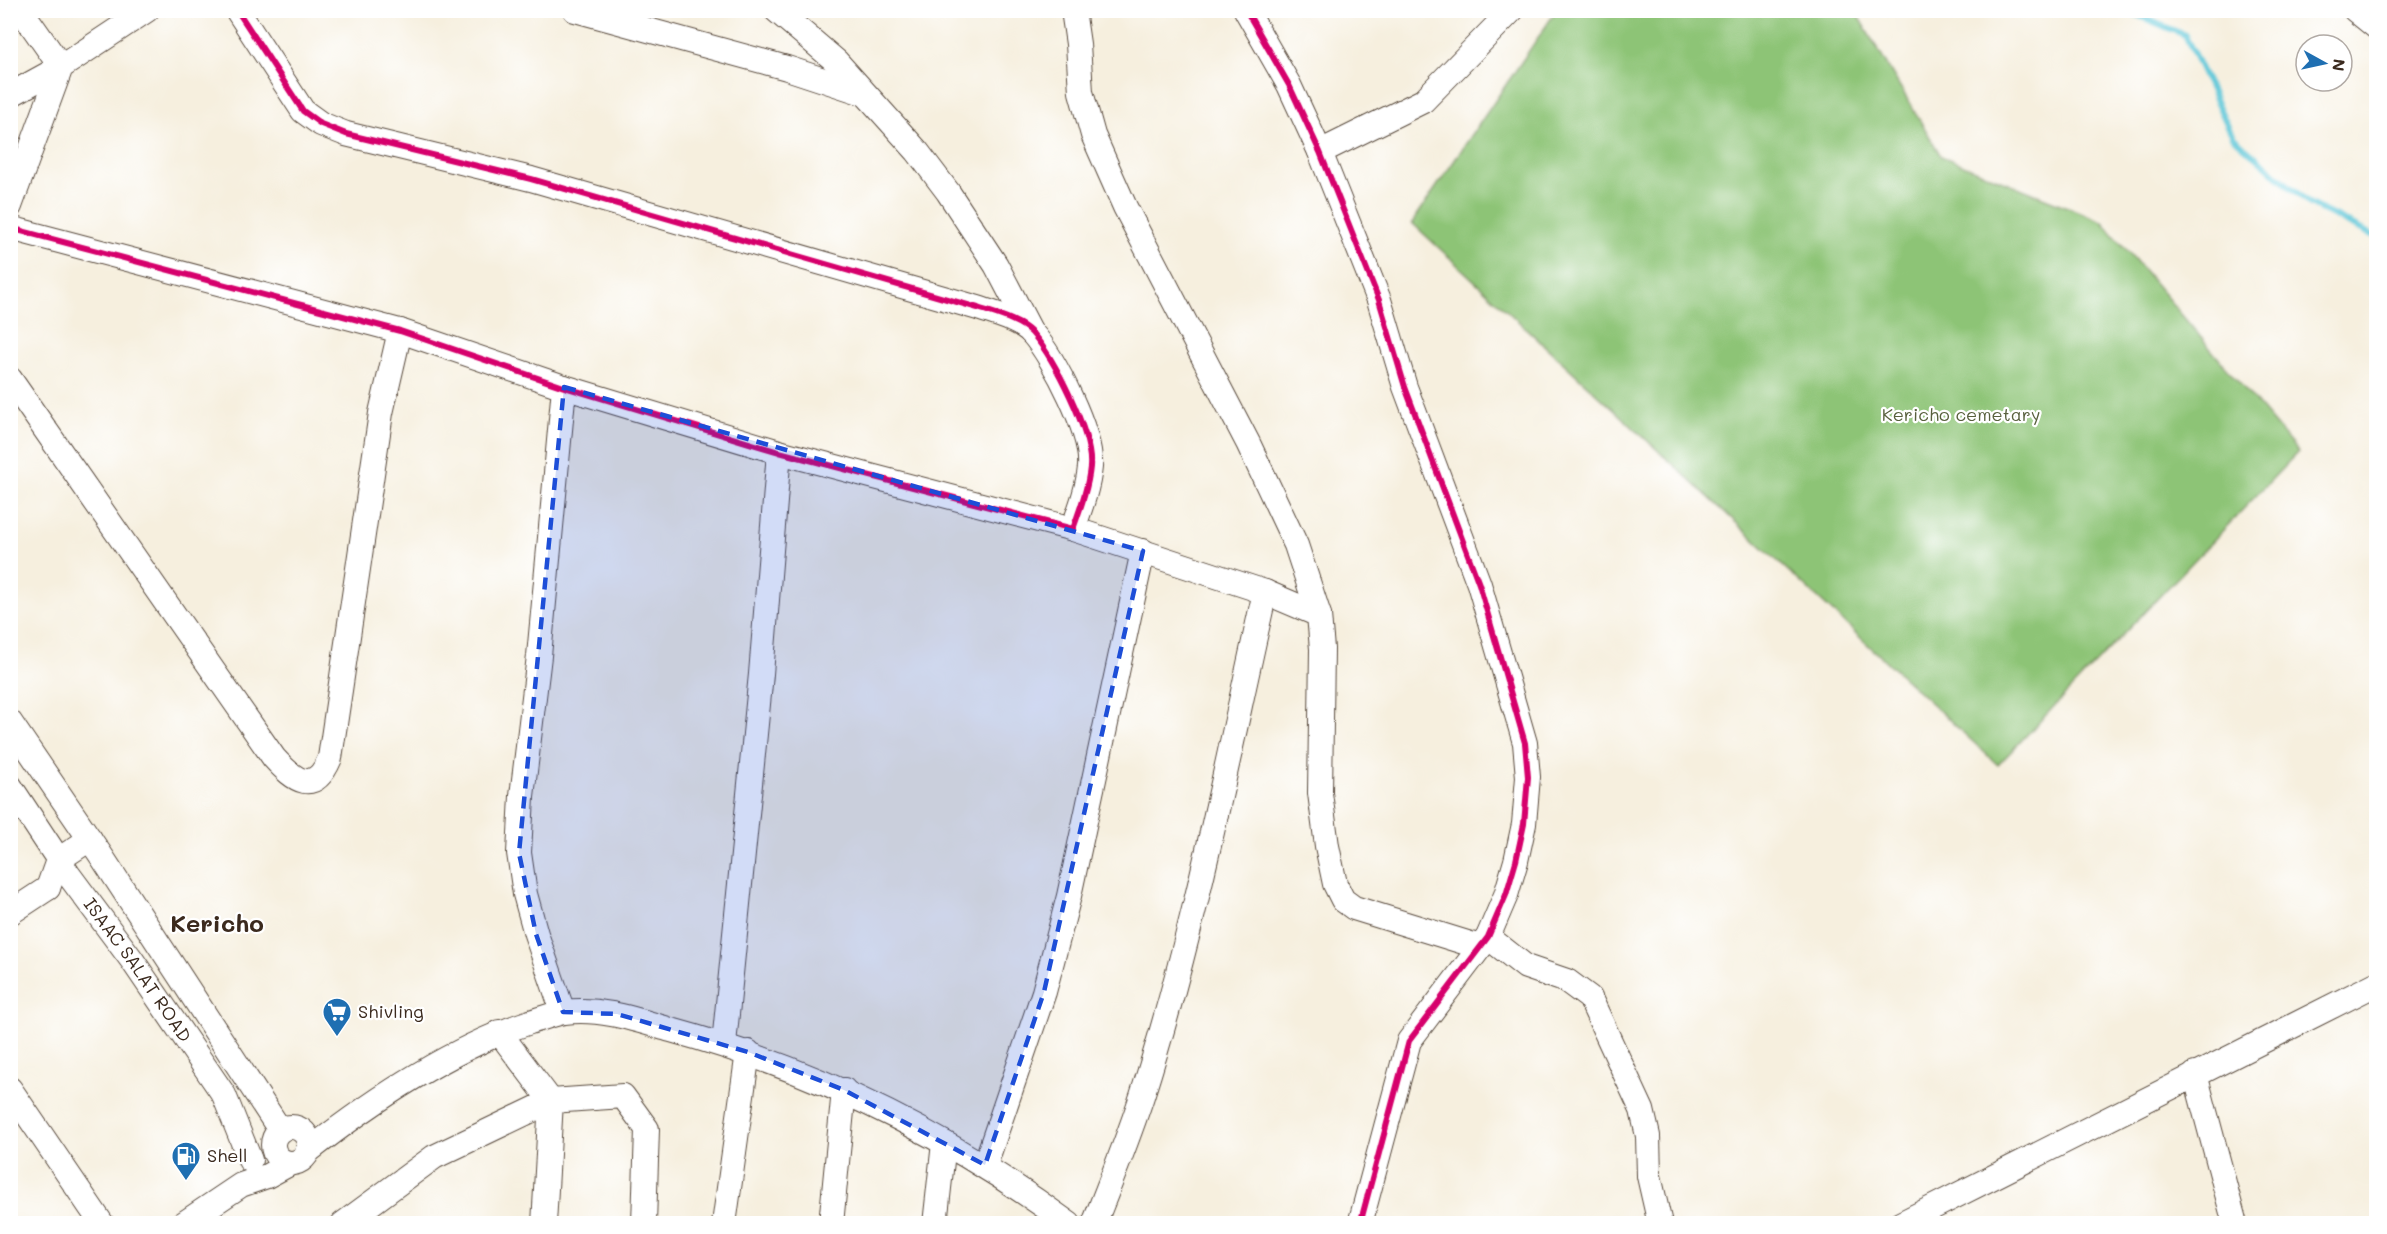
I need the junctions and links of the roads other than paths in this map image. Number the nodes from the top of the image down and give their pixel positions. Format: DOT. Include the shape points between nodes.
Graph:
graph roads {
  1 [pos="21,10"];
  2 [pos="147,10"];
  3 [pos="237,10"];
  4 [pos="575,10"];
  5 [pos="776,10"];
  6 [pos="1073,10"];
  7 [pos="1246,10"];
  8 [pos="1512,10"];
  9 [pos="2355,10"];
  10 [pos="2376,27"];
  11 [pos="61,67"];
  12 [pos="863,93"];
  13 [pos="10,95"];
  14 [pos="1320,152"];
  15 [pos="10,206"];
  16 [pos="10,228"];
  17 [pos="400,331"];
  18 [pos="1031,332"];
  19 [pos="10,379"];
  20 [pos="564,387"];
  21 [pos="779,452"];
  22 [pos="1073,529"];
  23 [pos="1143,551"];
  24 [pos="1265,592"];
  25 [pos="1318,615"];
  26 [pos="10,722"];
  27 [pos="10,786"];
  28 [pos="90,839"];
  29 [pos="58,860"];
  30 [pos="110,869"];
  31 [pos="48,888"];
  32 [pos="78,888"];
  33 [pos="10,913"];
  34 [pos="1484,942"];
  35 [pos="2376,984"];
  36 [pos="563,1012"];
  37 [pos="499,1032"];
  38 [pos="724,1044"];
  39 [pos="748,1052"];
  40 [pos="2195,1074"];
  41 [pos="844,1090"];
  42 [pos="550,1101"];
  43 [pos="15,1104"];
  44 [pos="358,1112"];
  45 [pos="282,1132"];
  46 [pos="944,1143"];
  47 [pos="299,1158"];
  48 [pos="250,1160"];
  49 [pos="985,1165"];
  50 [pos="241,1185"];
  51 [pos="193,1221"];
  52 [pos="1905,1222"];
  53 [pos="102,1224"];
  54 [pos="343,1224"];
  55 [pos="544,1224"];
  56 [pos="644,1224"];
  57 [pos="724,1224"];
  58 [pos="831,1224"];
  59 [pos="935,1224"];
  60 [pos="1069,1224"];
  61 [pos="1094,1224"];
  62 [pos="1360,1224"];
  63 [pos="1660,1224"];
  64 [pos="2235,1224"];
  1 -- 11 [label="street"];
  2 -- 11 [label="street"];
  3 -- 18 [label="street" via="303,111 321,124 346,134 531,179 978,308"];
  4 -- 12 [label="street"];
  5 -- 12 [label="street" via="837,62"];
  6 -- 25 [label="street" via="1081,92 1093,135 1125,207 1248,443 1296,545"];
  7 -- 14 [label="street" via="1289,85"];
  8 -- 14 [label="street" via="1423,101"];
  9 -- 10 [label="street"];
  11 -- 13 [label="street"];
  11 -- 15 [label="street"];
  12 -- 18 [label="street" via="917,151 948,192 996,266"];
  14 -- 34 [label="street" via="1379,300 1405,387 1479,584 1525,743 1528,777 1524,824 1506,895"];
  16 -- 17 [label="street"];
  17 -- 19 [label="street" via="381,413 330,758 326,770 307,781 290,776 274,758"];
  17 -- 20 [label="street"];
  18 -- 22 [label="street" via="1074,402 1088,439 1091,465"];
  20 -- 21 [label="street"];
  20 -- 36 [label="street" via="519,853 536,934"];
  21 -- 22 [label="street"];
  21 -- 38 [label="street"];
  22 -- 23 [label="street"];
  23 -- 24 [label="street"];
  23 -- 49 [label="street" via="1082,838 1044,992"];
  24 -- 25 [label="street"];
  24 -- 61 [label="street" via="1188,933 1143,1095"];
  25 -- 34 [label="street" via="1322,649 1320,793 1339,895 1354,908"];
  26 -- 28 [label="street"];
  27 -- 29 [label="street, ISAAC SALAT ROAD"];
  28 -- 29 [label="street"];
  28 -- 30 [label="street"];
  29 -- 31 [label="street"];
  29 -- 32 [label="street, ISAAC SALAT ROAD"];
  30 -- 32 [label="street"];
  30 -- 45 [label="street"];
  31 -- 32 [label="street"];
  31 -- 33 [label="street"];
  32 -- 48 [label="street, ISAAC SALAT ROAD" via="224,1095"];
  34 -- 62 [label="street" via="1409,1041"];
  34 -- 63 [label="street" via="1526,967 1567,981 1590,998 1642,1110 1648,1136 1649,1176"];
  35 -- 40 [label="street"];
  36 -- 37 [label="street"];
  36 -- 38 [label="street" via="617,1014"];
  37 -- 42 [label="street"];
  37 -- 44 [label="street"];
  38 -- 39 [label="street"];
  39 -- 41 [label="street"];
  39 -- 57 [label="street"];
  40 -- 52 [label="street"];
  40 -- 64 [label="street"];
  41 -- 46 [label="street"];
  41 -- 58 [label="street"];
  42 -- 54 [label="street" via="434,1157"];
  42 -- 55 [label="street"];
  42 -- 56 [label="street" via="623,1096 647,1129"];
  43 -- 53 [label="street"];
  44 -- 45 [label="street"];
  44 -- 47 [label="street"];
  45 -- 47 [label="street" via="305,1134 309,1146"];
  45 -- 48 [label="street"];
  46 -- 49 [label="street"];
  46 -- 59 [label="street"];
  47 -- 50 [label="street"];
  48 -- 50 [label="street"];
  49 -- 60 [label="street"];
  50 -- 51 [label="street"];
}
